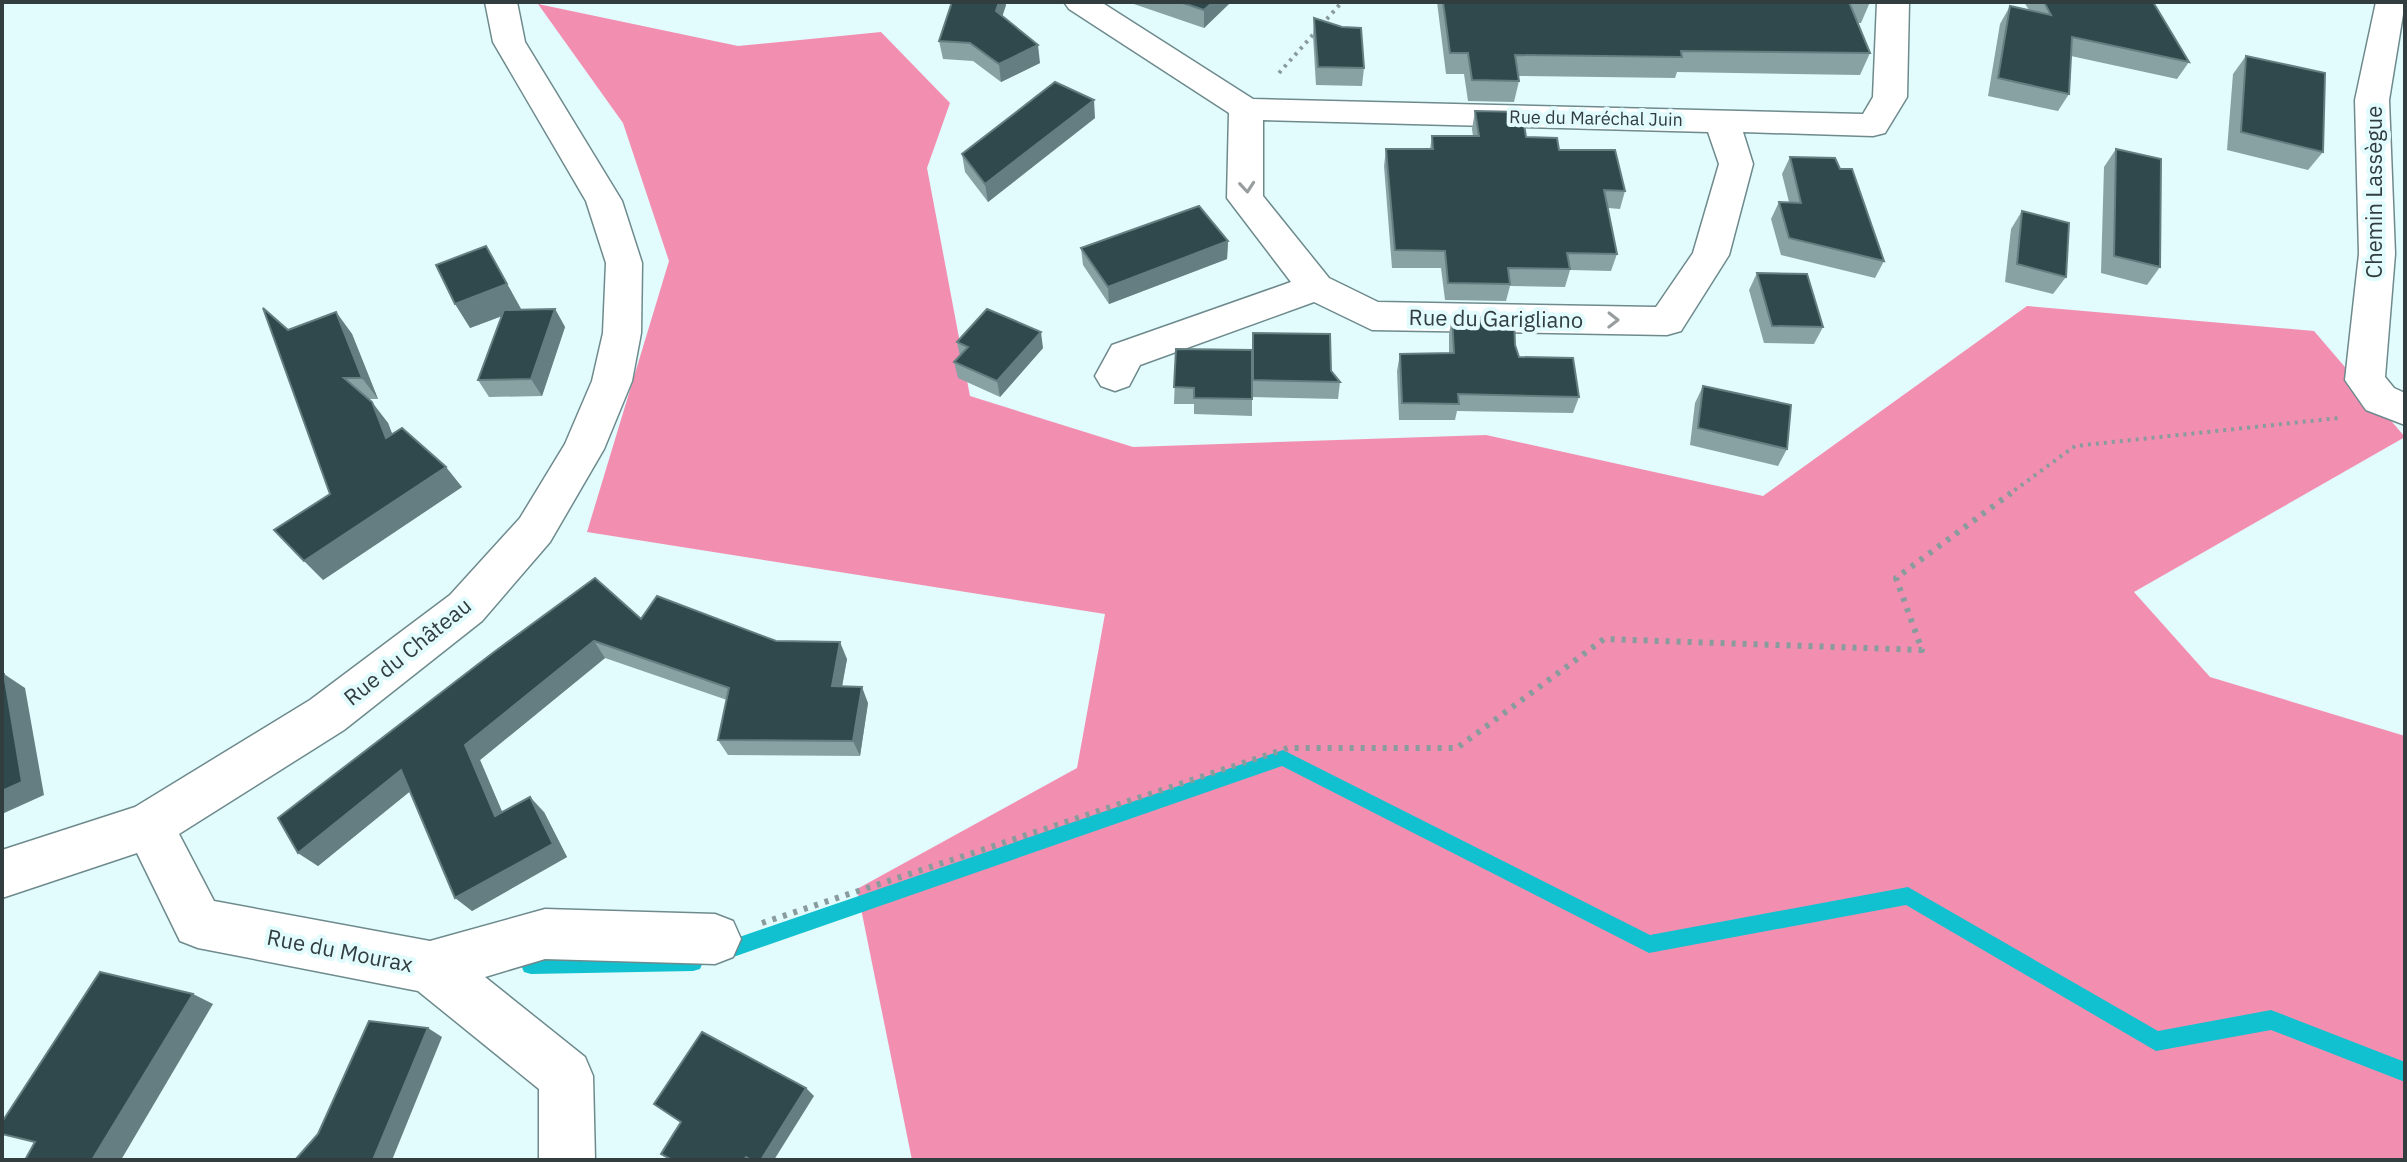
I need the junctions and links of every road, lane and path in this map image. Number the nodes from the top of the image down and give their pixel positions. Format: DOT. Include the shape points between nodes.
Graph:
graph roads {
  1 [pos="501,2"];
  2 [pos="1080,2"];
  3 [pos="1342,2"];
  4 [pos="1893,2"];
  5 [pos="2392,2"];
  6 [pos="1246,109"];
  7 [pos="1722,121"];
  8 [pos="1316,287"];
  9 [pos="1115,376"];
  10 [pos="2392,404"];
  11 [pos="149,826"];
  12 [pos="2,874"];
  13 [pos="715,939"];
  14 [pos="430,967"];
  15 [pos="567,1160"];
  1 -- 11 [label="street, Rue du Château" via="509,42 604,201 624,263 622,333 612,381 583,449 535,530 466,608 327,715"];
  2 -- 6 [label="street"];
  3 -- 6 [label="path"];
  4 -- 7 [label="street, Rue du Maréchal Juin" via="1890,97 1873,125"];
  5 -- 10 [label="street, Chemin Lassègue" via="2372,100 2377,254 2365,380"];
  6 -- 7 [label="street, Rue du Maréchal Juin"];
  6 -- 8 [label="street, Rue du Garigliano, one-way" via="1245,198"];
  8 -- 7 [label="street, Rue du Garigliano, one-way" via="1372,316 1667,321 1711,255 1736,164"];
  8 -- 9 [label="street" via="1126,355"];
  10 -- 13 [label="path" via="2348,417 2075,446 1896,578 1922,650 1604,639 1457,748 1288,748"];
  11 -- 12 [label="street, Rue du Château"];
  11 -- 14 [label="street, Rue du Mourax" via="198,923"];
  13 -- 14 [label="street" via="545,934"];
  14 -- 15 [label="street, Rue du Mourax" via="566,1076"];
}
